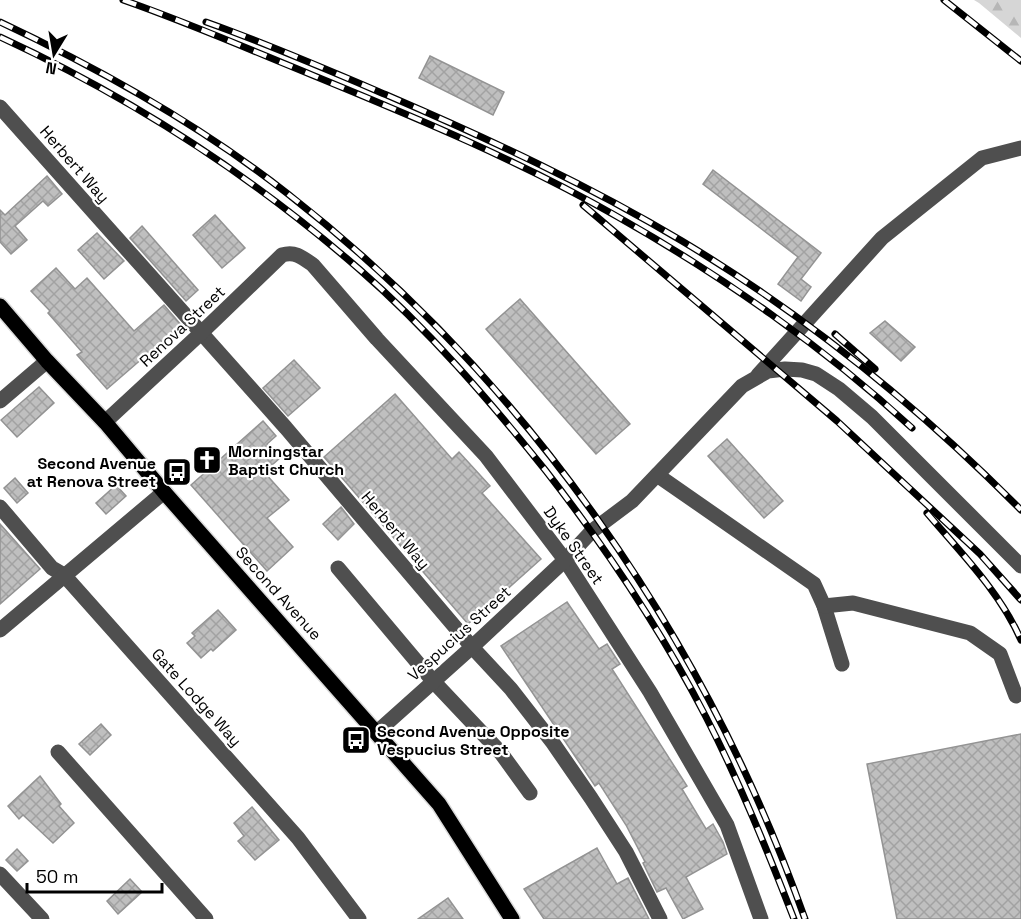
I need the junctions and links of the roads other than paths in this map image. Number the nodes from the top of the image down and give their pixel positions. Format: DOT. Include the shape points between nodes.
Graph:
graph roads {
  1 [pos="0,107"];
  2 [pos="1021,148"];
  3 [pos="282,255"];
  4 [pos="0,306"];
  5 [pos="200,334"];
  6 [pos="47,361"];
  7 [pos="756,377"];
  8 [pos="0,401"];
  9 [pos="105,422"];
  10 [pos="657,475"];
  11 [pos="164,492"];
  12 [pos="0,507"];
  13 [pos="565,560"];
  14 [pos="1021,566"];
  15 [pos="338,568"];
  16 [pos="64,575"];
  17 [pos="824,606"];
  18 [pos="0,630"];
  19 [pos="472,647"];
  20 [pos="842,663"];
  21 [pos="432,681"];
  22 [pos="1016,696"];
  23 [pos="377,732"];
  24 [pos="58,752"];
  25 [pos="530,793"];
  26 [pos="0,874"];
  27 [pos="42,919"];
  28 [pos="206,919"];
  29 [pos="360,919"];
  30 [pos="512,919"];
  31 [pos="660,919"];
  32 [pos="761,919"];
  1 -- 5 [label="street, Herbert Way"];
  2 -- 7 [label="street" via="982,159 882,237"];
  3 -- 5 [label="street, Renova Street"];
  3 -- 13 [label="street, Dyke Street" via="294,253 313,265 486,456"];
  4 -- 6 [label="main road, Second Avenue"];
  5 -- 9 [label="street, Renova Street"];
  5 -- 19 [label="street, Herbert Way" via="286,428"];
  6 -- 8 [label="street"];
  6 -- 9 [label="main road, Second Avenue"];
  7 -- 10 [label="street, Vespucius Street" via="742,386"];
  7 -- 14 [label="street" via="768,371 802,370 839,389"];
  9 -- 11 [label="main road, Second Avenue"];
  10 -- 13 [label="street, Vespucius Street"];
  10 -- 17 [label="street" via="814,584"];
  11 -- 16 [label="street"];
  11 -- 23 [label="main road, Second Avenue"];
  12 -- 16 [label="street, Gate Lodge Way" via="52,568"];
  13 -- 19 [label="street, Vespucius Street"];
  13 -- 32 [label="street, Dyke Street" via="650,692 727,825"];
  15 -- 21 [label="street"];
  16 -- 18 [label="street"];
  16 -- 29 [label="street, Gate Lodge Way" via="298,838"];
  17 -- 20 [label="street"];
  17 -- 22 [label="street" via="853,603 970,633 1000,654"];
  19 -- 21 [label="street, Vespucius Street"];
  19 -- 31 [label="street, Herbert Way" via="553,743 626,852"];
  21 -- 23 [label="street, Vespucius Street"];
  21 -- 25 [label="street" via="501,753"];
  23 -- 30 [label="main road, Second Avenue" via="439,804"];
  24 -- 28 [label="street"];
  26 -- 27 [label="street"];
}
